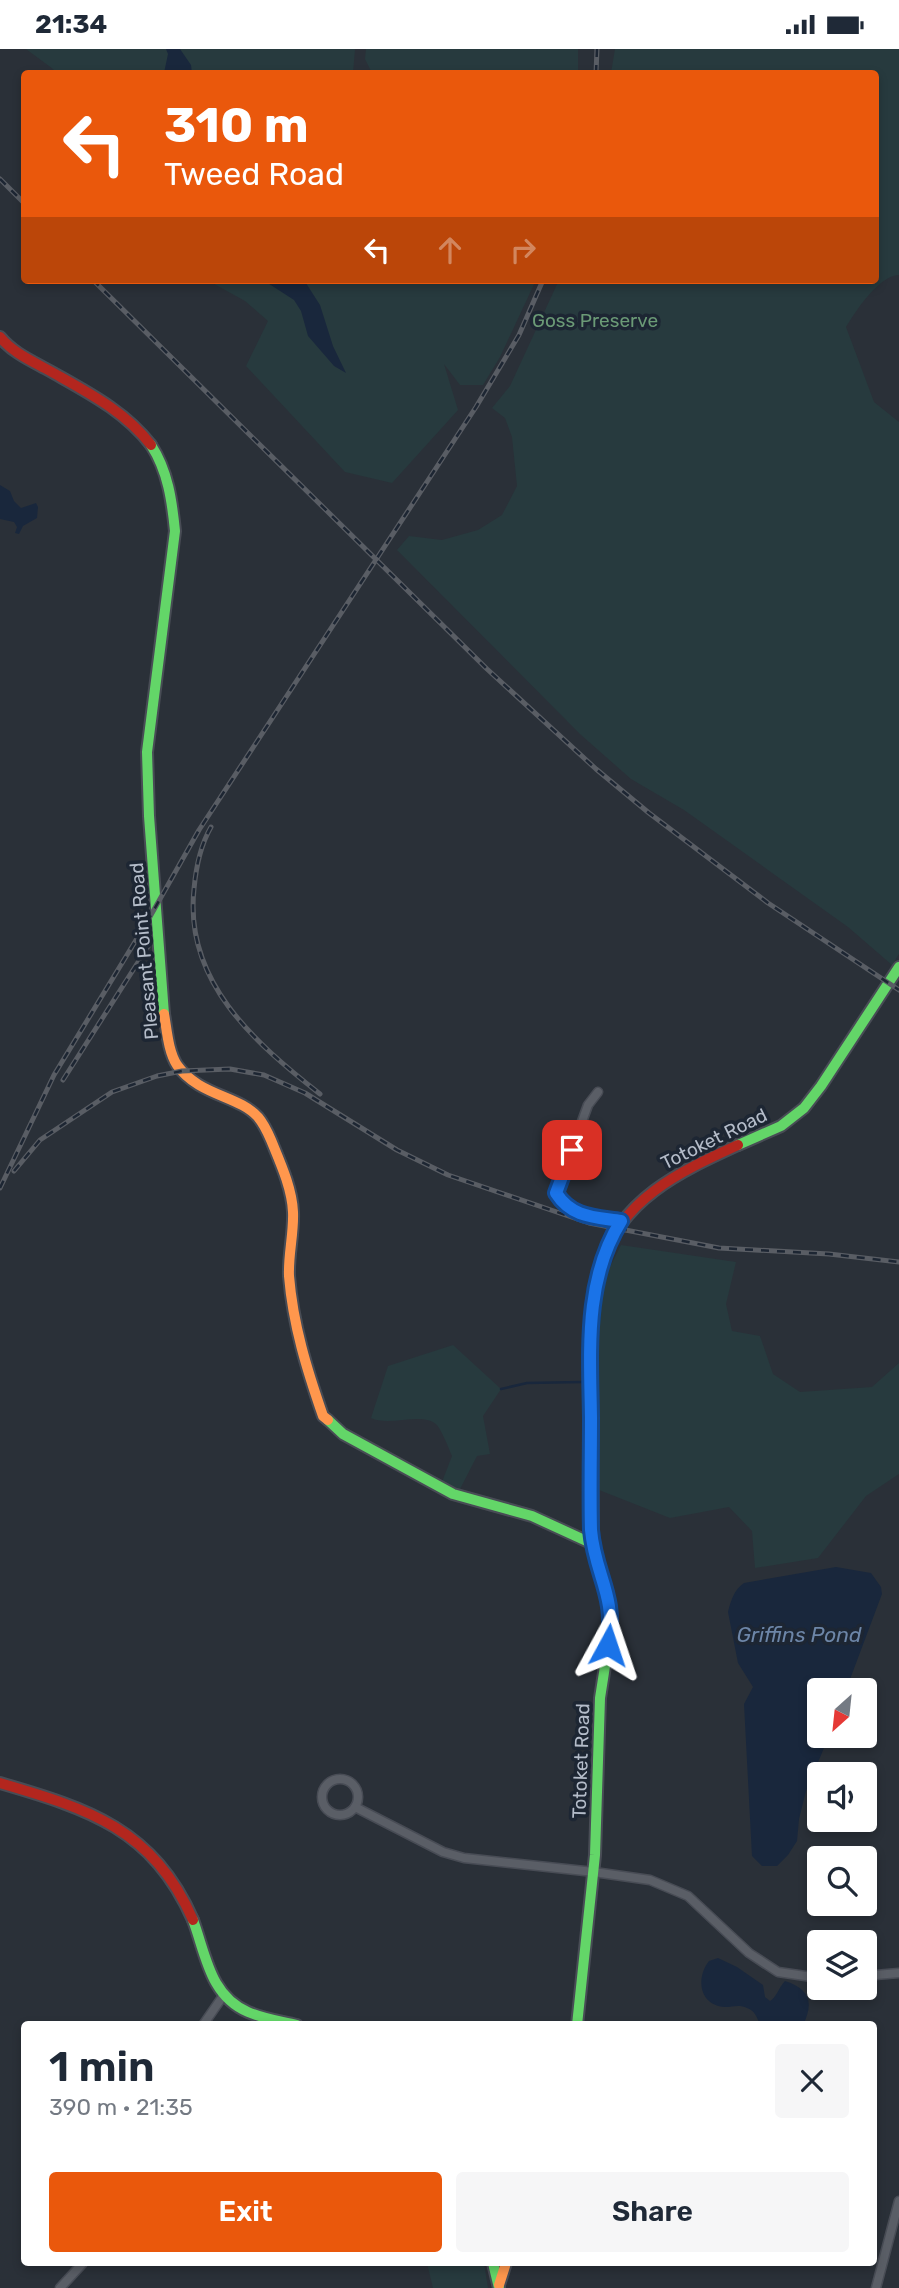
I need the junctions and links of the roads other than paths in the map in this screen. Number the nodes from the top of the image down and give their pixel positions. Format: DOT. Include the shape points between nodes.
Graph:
graph roads {
  1 [pos="0,337"];
  2 [pos="899,967"];
  3 [pos="598,1092"];
  4 [pos="621,1221"];
  5 [pos="593,1544"];
  6 [pos="0,1783"];
  7 [pos="355,1807"];
  8 [pos="594,1872"];
  9 [pos="899,1973"];
  10 [pos="877,1975"];
  11 [pos="807,1976"];
  12 [pos="223,1996"];
  13 [pos="206,2021"];
  14 [pos="280,2021"];
  15 [pos="577,2021"];
  16 [pos="899,2201"];
  17 [pos="80,2266"];
  18 [pos="495,2266"];
  19 [pos="505,2266"];
  20 [pos="499,2286"];
  21 [pos="60,2288"];
  22 [pos="876,2288"];
  1 -- 5 [label="main road, Pleasant Point Road" via="24,357 117,409 145,435 165,467 175,531 147,752 169,1044 182,1071 202,1089 257,1116 270,1138 293,1210 289,1273 293,1311 303,1360 323,1416 343,1434 453,1494 532,1516"];
  2 -- 4 [label="main road, Totoket Road" via="821,1086 795,1116 670,1178"];
  3 -- 4 [label="street" via="588,1105 556,1193 583,1216"];
  4 -- 5 [label="main road, Totoket Road" via="603,1256 593,1302"];
  5 -- 8 [label="main road, Totoket Road" via="611,1616 600,1698"];
  6 -- 12 [label="main road" via="73,1808 139,1842 181,1897 212,1980"];
  7 -- 7 [label="street" via="358,1794 350,1782 336,1779 325,1787 322,1801 330,1812 343,1815"];
  7 -- 8 [label="street" via="443,1852"];
  8 -- 11 [label="street" via="650,1880 688,1896 749,1953 778,1972"];
  8 -- 15 [label="main road, Totoket Road"];
  9 -- 10 [label="street"];
  12 -- 13 [label="street"];
  12 -- 14 [label="main road" via="255,2015"];
  16 -- 22 [label="street"];
  17 -- 21 [label="street"];
  18 -- 20 [label="main road"];
  19 -- 20 [label="main road"];
}
